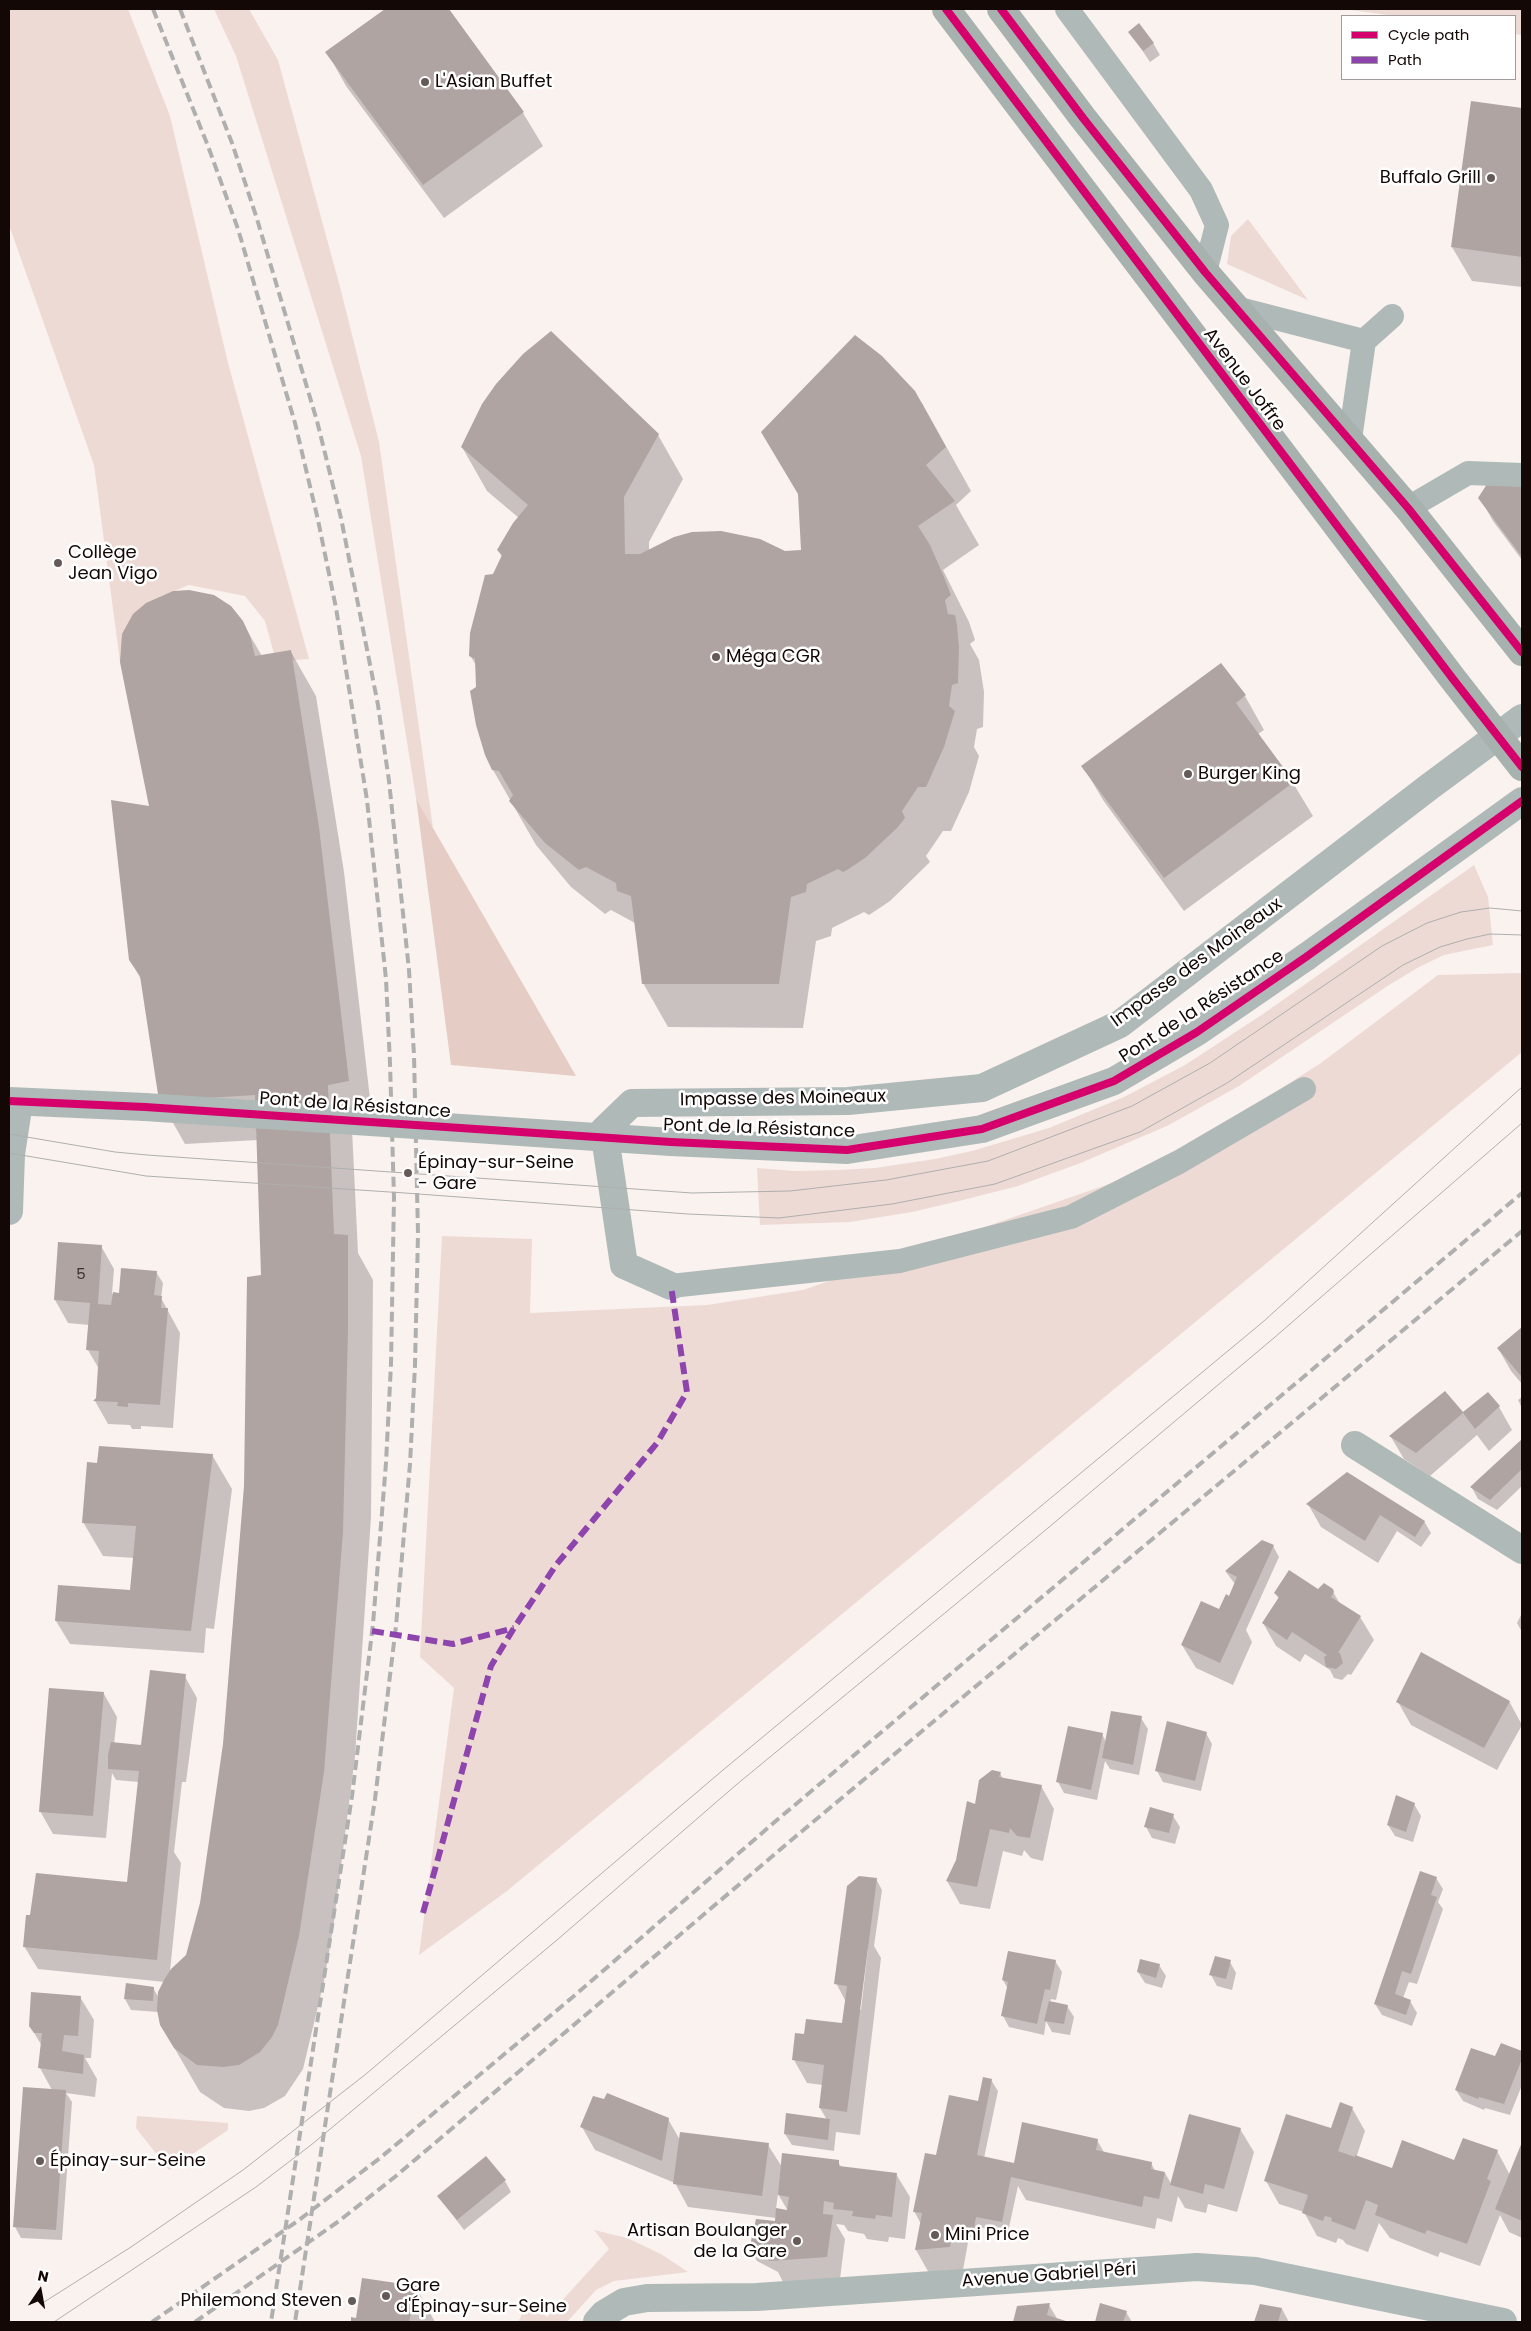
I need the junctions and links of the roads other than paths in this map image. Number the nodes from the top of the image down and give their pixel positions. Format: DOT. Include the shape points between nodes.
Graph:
graph roads {
  1 [pos="946,9"];
  2 [pos="1001,9"];
  3 [pos="1067,9"];
  4 [pos="1205,272"];
  5 [pos="1236,308"];
  6 [pos="1392,316"];
  7 [pos="1364,341"];
  8 [pos="1350,439"];
  9 [pos="1522,476"];
  10 [pos="1408,508"];
  11 [pos="1522,652"];
  12 [pos="1522,718"];
  13 [pos="1498,737"];
  14 [pos="1522,767"];
  15 [pos="1522,801"];
  16 [pos="1304,1089"];
  17 [pos="12,1107"];
  18 [pos="9,1211"];
  19 [pos="670,1286"];
  20 [pos="1355,1445"];
  21 [pos="1522,1550"];
  22 [pos="597,2322"];
  23 [pos="1503,2322"];
  1 -- 13 [label="main road, Avenue Joffre"];
  2 -- 4 [label="main road"];
  3 -- 4 [label="lane" via="1201,190 1217,225"];
  4 -- 5 [label="main road"];
  5 -- 7 [label="lane"];
  5 -- 8 [label="main road"];
  6 -- 7 [label="lane"];
  7 -- 8 [label="lane"];
  8 -- 10 [label="main road"];
  9 -- 10 [label="lane" via="1468,473"];
  10 -- 11 [label="main road"];
  12 -- 13 [label="street, Impasse des Moineaux"];
  13 -- 14 [label="main road, Avenue Joffre"];
  13 -- 19 [label="street, Impasse des Moineaux" via="1120,1024 982,1088 848,1101 632,1103 604,1130 624,1265"];
  15 -- 17 [label="street, Pont de la Résistance, bridge" via="1197,1032 1114,1081 982,1129 847,1150 671,1142 145,1107"];
  16 -- 19 [label="lane" via="1180,1162 1071,1217 900,1261"];
  17 -- 18 [label="street"];
  20 -- 21 [label="street"];
  22 -- 23 [label="street, Avenue Gabriel Péri" via="624,2302 647,2298 758,2297 1197,2267 1255,2271"];
}
